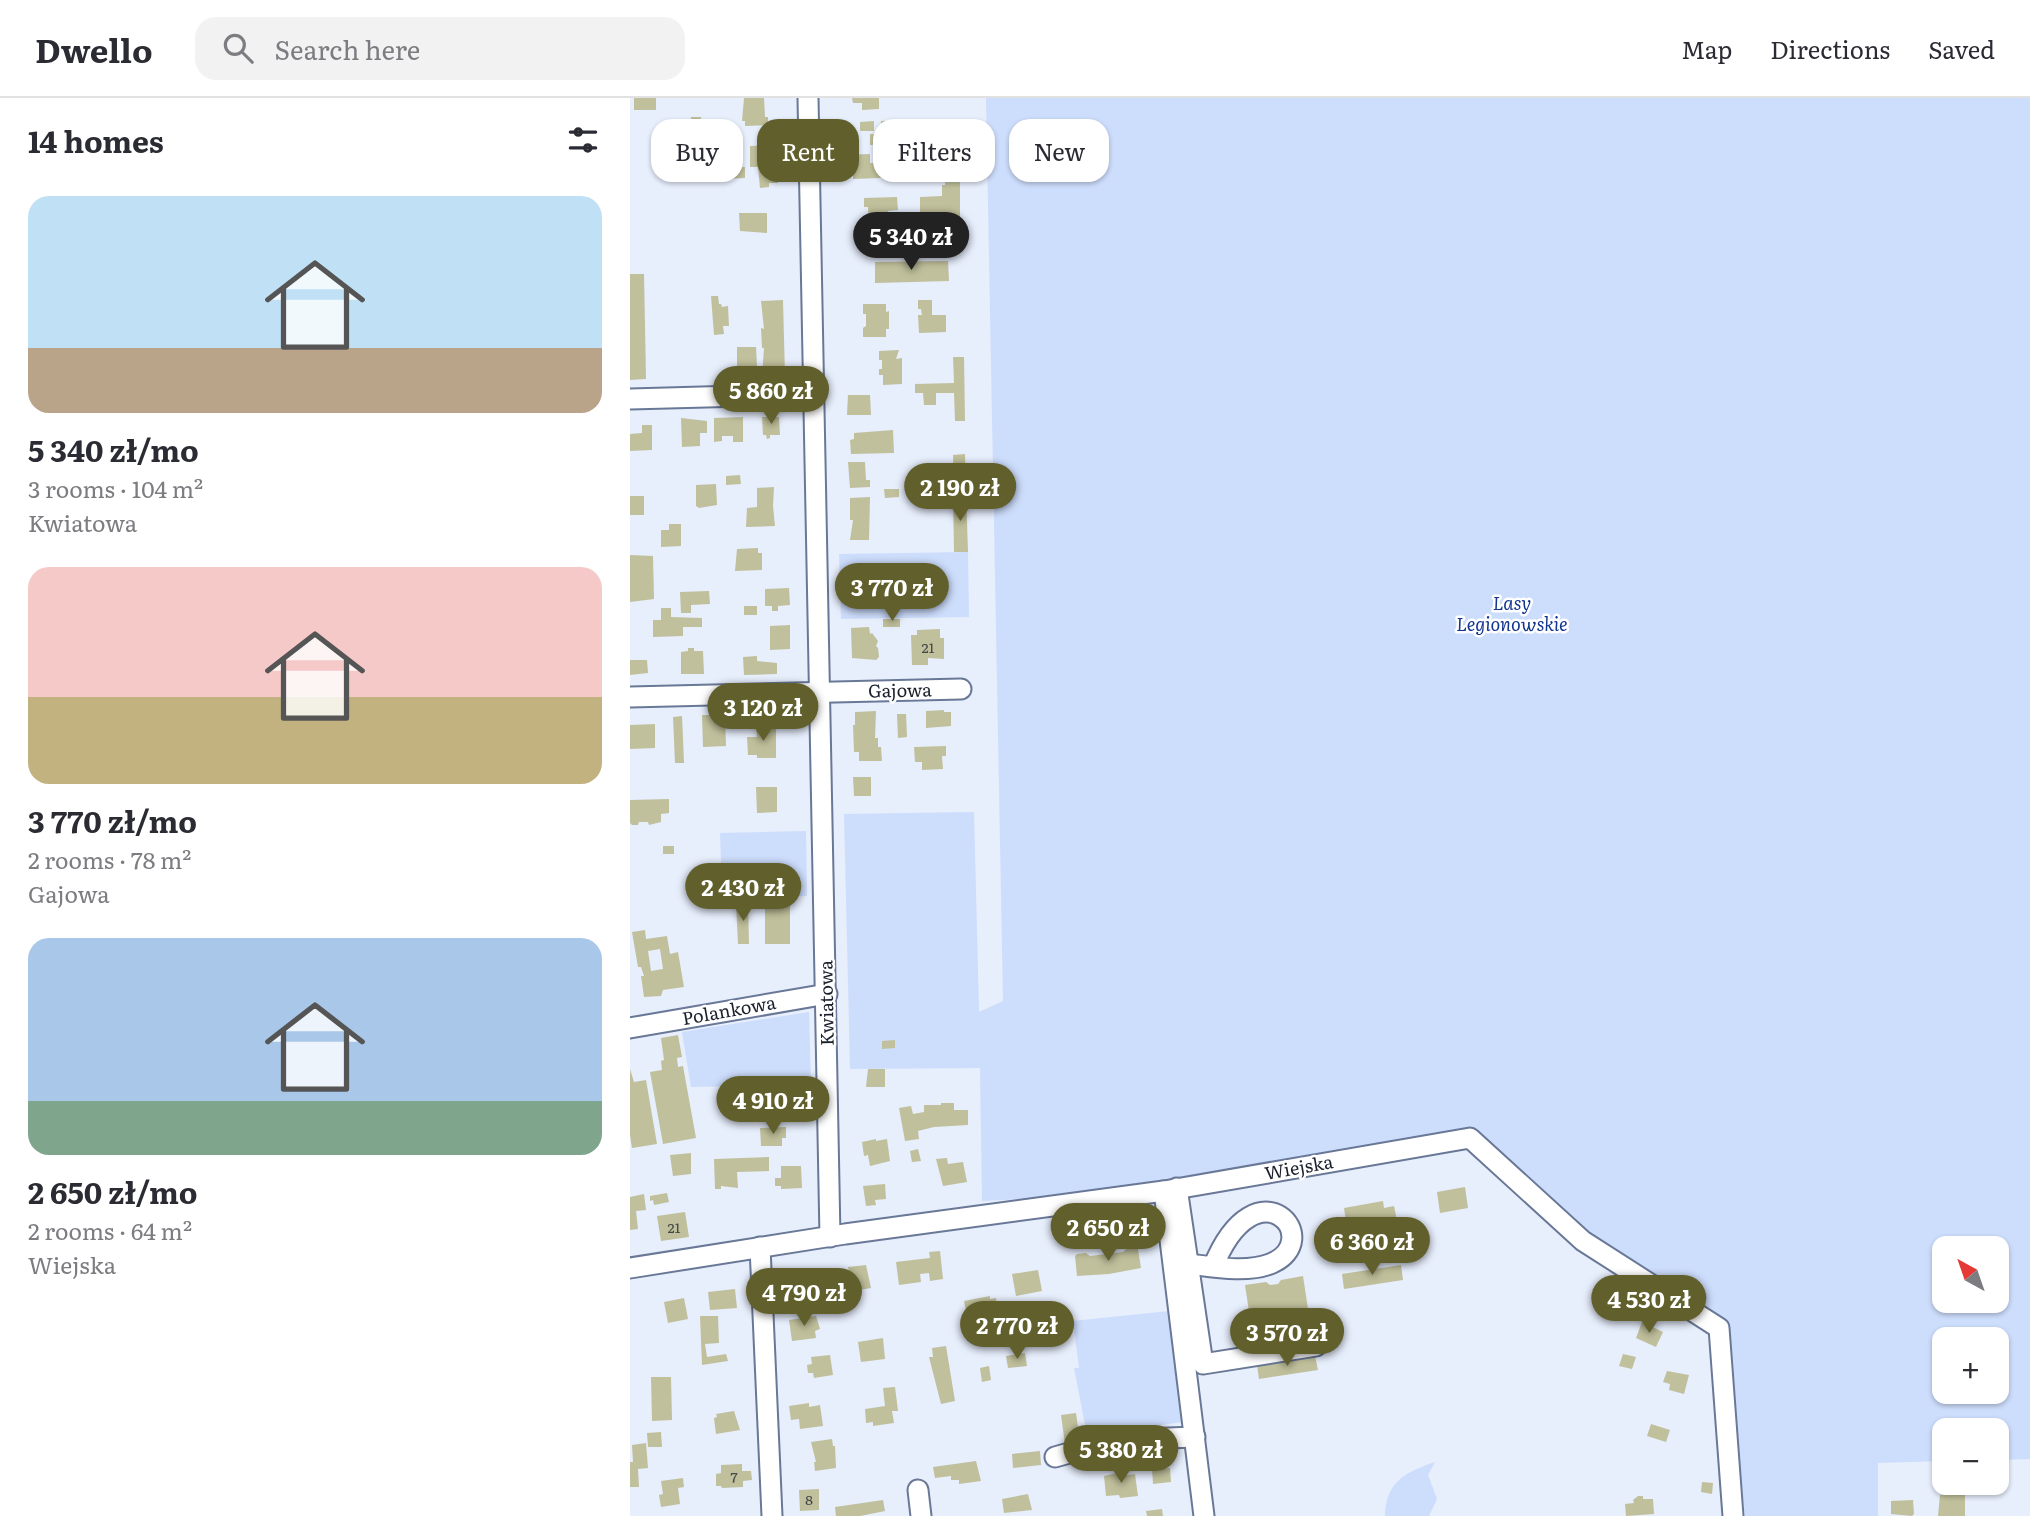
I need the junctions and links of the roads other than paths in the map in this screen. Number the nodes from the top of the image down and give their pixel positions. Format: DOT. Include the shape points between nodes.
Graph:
graph roads {
  1 [pos="808,98"];
  2 [pos="815,394"];
  3 [pos="630,399"];
  4 [pos="961,690"];
  5 [pos="821,692"];
  6 [pos="630,697"];
  7 [pos="827,994"];
  8 [pos="630,1028"];
  9 [pos="1171,1190"];
  10 [pos="830,1237"];
  11 [pos="760,1247"];
  12 [pos="1189,1264"];
  13 [pos="1213,1266"];
  14 [pos="630,1268"];
  15 [pos="1317,1346"];
  16 [pos="1195,1437"];
  17 [pos="1055,1457"];
  18 [pos="918,1490"];
  19 [pos="772,1516"];
  20 [pos="921,1516"];
  21 [pos="1204,1516"];
  22 [pos="1733,1516"];
  1 -- 2 [label="street, Kwiatowa"];
  2 -- 3 [label="street"];
  2 -- 5 [label="street, Kwiatowa"];
  4 -- 5 [label="street, Gajowa"];
  5 -- 6 [label="street, Gajowa"];
  5 -- 7 [label="street, Kwiatowa"];
  7 -- 8 [label="street, Polankowa"];
  7 -- 10 [label="street, Kwiatowa" via="834,1050"];
  9 -- 10 [label="street, Wiejska"];
  9 -- 12 [label="street"];
  9 -- 16 [label="street"];
  9 -- 22 [label="street, Wiejska" via="1470,1138 1583,1241 1719,1328"];
  10 -- 11 [label="street, Wiejska"];
  11 -- 14 [label="street, Wiejska"];
  11 -- 19 [label="street"];
  12 -- 13 [label="street"];
  12 -- 15 [label="street" via="1203,1364"];
  16 -- 17 [label="street" via="1115,1440"];
  16 -- 21 [label="street"];
  18 -- 20 [label="street"];
}
